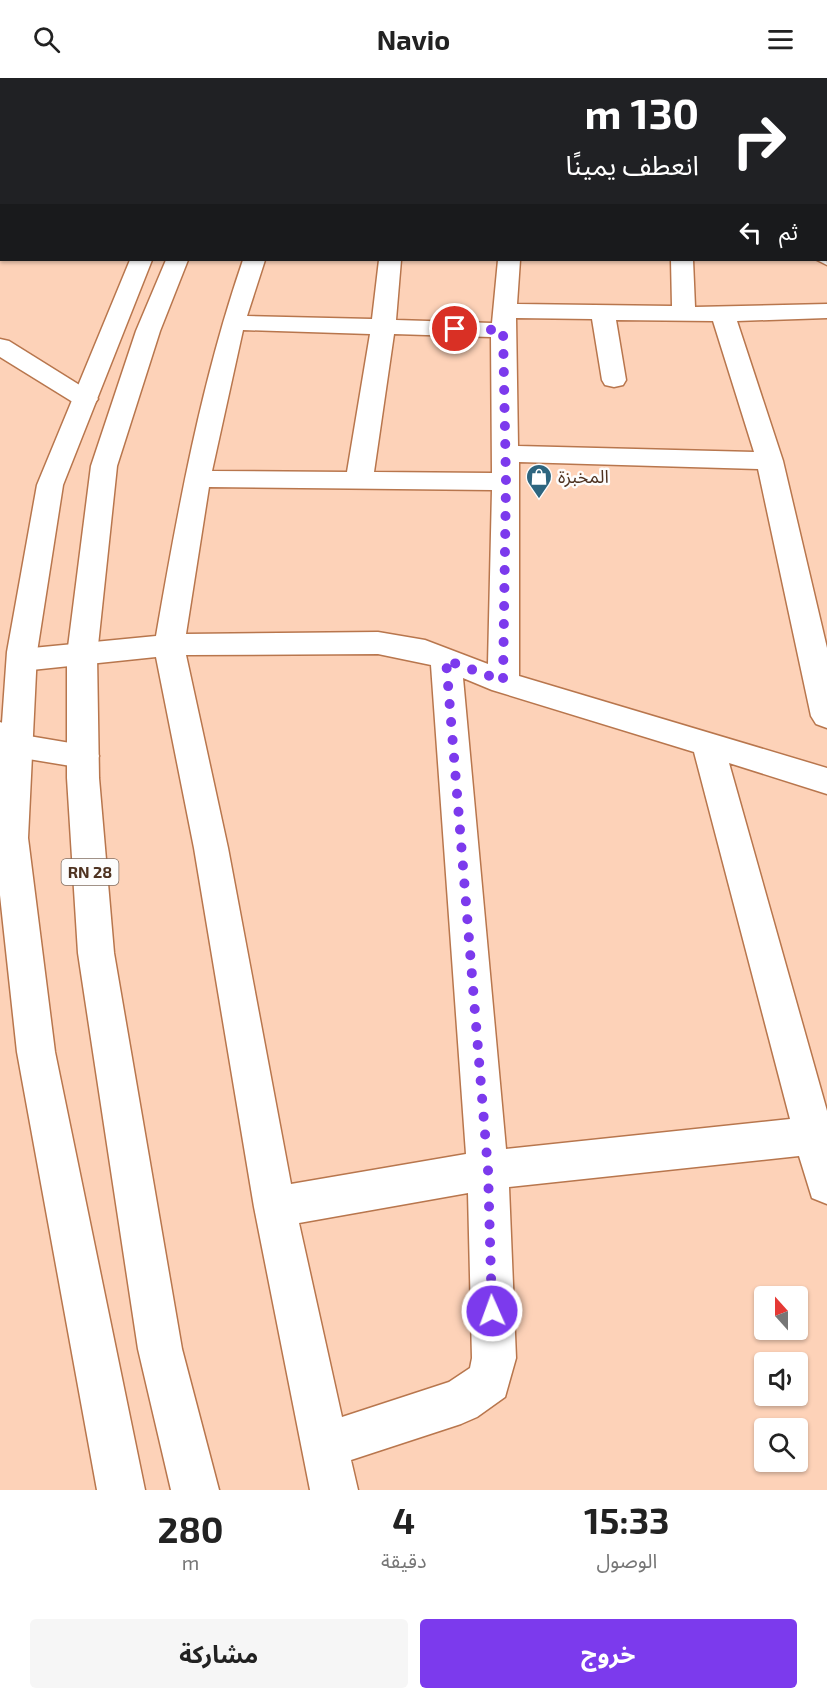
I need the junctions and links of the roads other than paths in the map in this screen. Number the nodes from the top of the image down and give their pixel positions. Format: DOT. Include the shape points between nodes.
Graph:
graph roads {
  1 [pos="141,261"];
  2 [pos="177,261"];
  3 [pos="254,261"];
  4 [pos="390,261"];
  5 [pos="509,261"];
  6 [pos="681,261"];
  7 [pos="827,311"];
  8 [pos="603,312"];
  9 [pos="684,313"];
  10 [pos="723,314"];
  11 [pos="504,321"];
  12 [pos="233,323"];
  13 [pos="384,327"];
  14 [pos="0,346"];
  15 [pos="614,380"];
  16 [pos="85,399"];
  17 [pos="505,454"];
  18 [pos="770,461"];
  19 [pos="197,479"];
  20 [pos="359,482"];
  21 [pos="506,482"];
  22 [pos="169,645"];
  23 [pos="82,655"];
  24 [pos="22,660"];
  25 [pos="446,660"];
  26 [pos="503,681"];
  27 [pos="827,716"];
  28 [pos="7,740"];
  29 [pos="708,745"];
  30 [pos="83,756"];
  31 [pos="827,781"];
  32 [pos="820,1135"];
  33 [pos="488,1170"];
  34 [pos="827,1184"];
  35 [pos="275,1207"];
  36 [pos="324,1446"];
  37 [pos="121,1490"];
  38 [pos="195,1490"];
  39 [pos="333,1490"];
  1 -- 16 [label="main road"];
  2 -- 23 [label="main road, RN 28" via="148,331 104,466"];
  3 -- 12 [label="main road"];
  4 -- 13 [label="main road"];
  5 -- 11 [label="main road"];
  6 -- 9 [label="main road"];
  7 -- 10 [label="main road"];
  8 -- 9 [label="main road"];
  8 -- 11 [label="main road"];
  8 -- 15 [label="main road"];
  9 -- 10 [label="main road"];
  10 -- 18 [label="main road"];
  11 -- 13 [label="main road"];
  11 -- 17 [label="main road"];
  12 -- 13 [label="main road"];
  12 -- 19 [label="main road"];
  13 -- 20 [label="main road"];
  14 -- 16 [label="main road"];
  16 -- 24 [label="main road" via="50,485"];
  17 -- 18 [label="main road"];
  17 -- 21 [label="main road"];
  18 -- 27 [label="main road"];
  19 -- 20 [label="main road"];
  19 -- 22 [label="main road"];
  20 -- 21 [label="main road"];
  21 -- 26 [label="main road"];
  22 -- 23 [label="main road"];
  22 -- 25 [label="main road" via="378,643 425,651"];
  22 -- 35 [label="main road" via="211,848"];
  23 -- 24 [label="main road"];
  23 -- 30 [label="main road, RN 28"];
  24 -- 28 [label="main road"];
  25 -- 26 [label="main road"];
  25 -- 33 [label="main road"];
  26 -- 29 [label="main road"];
  28 -- 30 [label="main road"];
  28 -- 37 [label="main road" via="11,838 36,1052"];
  29 -- 31 [label="main road"];
  29 -- 32 [label="main road"];
  30 -- 38 [label="main road, RN 28" via="96,953 160,1349"];
  32 -- 33 [label="main road"];
  32 -- 34 [label="main road"];
  33 -- 35 [label="main road"];
  33 -- 36 [label="main road" via="494,1358 489,1381 461,1401"];
  35 -- 36 [label="main road"];
  36 -- 39 [label="main road"];
}
